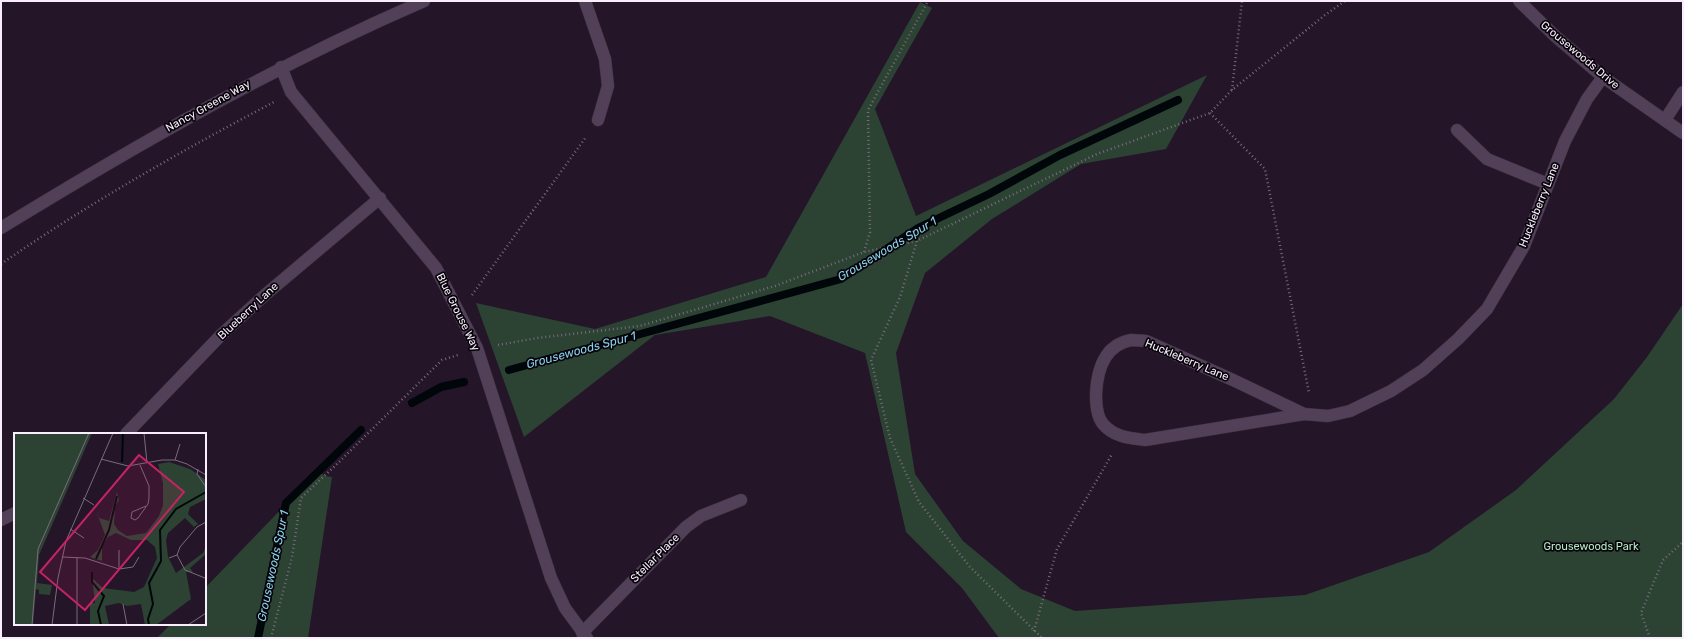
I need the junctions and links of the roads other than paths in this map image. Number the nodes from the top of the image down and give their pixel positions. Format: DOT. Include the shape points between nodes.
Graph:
graph roads {
  1 [pos="424,1"];
  2 [pos="585,1"];
  3 [pos="1519,1"];
  4 [pos="281,67"];
  5 [pos="1603,77"];
  6 [pos="1683,92"];
  7 [pos="598,120"];
  8 [pos="1664,120"];
  9 [pos="1457,130"];
  10 [pos="1683,133"];
  11 [pos="1548,184"];
  12 [pos="380,198"];
  13 [pos="1,228"];
  14 [pos="1308,415"];
  15 [pos="127,433"];
  16 [pos="741,500"];
  17 [pos="14,514"];
  18 [pos="1,520"];
  19 [pos="584,635"];
  1 -- 4 [label="street, Nancy Greene Way"];
  2 -- 7 [label="street" via="605,59 608,86"];
  3 -- 5 [label="street, Grousewoods Drive"];
  4 -- 12 [label="street, Blue Grouse Way" via="291,92"];
  4 -- 13 [label="street, Nancy Greene Way" via="137,145"];
  5 -- 8 [label="street, Grousewoods Drive"];
  5 -- 11 [label="street, Huckleberry Lane" via="1587,99 1565,141"];
  6 -- 8 [label="street"];
  8 -- 10 [label="street, Grousewoods Drive"];
  9 -- 11 [label="street" via="1488,159"];
  11 -- 14 [label="street, Huckleberry Lane" via="1524,246 1487,309 1458,339 1424,370 1350,412 1328,416"];
  12 -- 15 [label="street, Blueberry Lane" via="222,334"];
  12 -- 19 [label="street, Blue Grouse Way" via="436,268 477,348 551,578 565,608"];
  14 -- 14 [label="street, Huckleberry Lane" via="1146,341 1131,340 1114,347 1101,362 1096,381 1096,405 1102,423 1122,437 1145,440"];
  16 -- 19 [label="street, Stellar Place" via="701,516 686,527"];
  17 -- 18 [label="street"];
}
